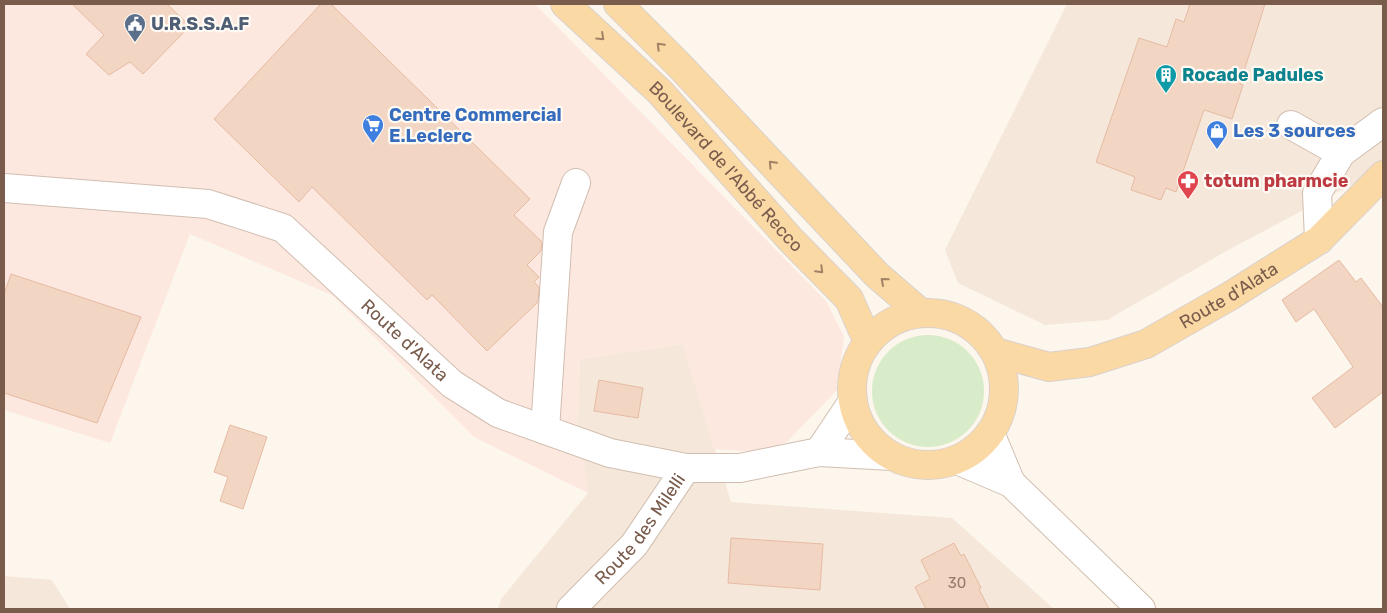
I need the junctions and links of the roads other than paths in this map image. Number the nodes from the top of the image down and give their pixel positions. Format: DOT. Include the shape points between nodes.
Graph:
graph roads {
  1 [pos="565,4"];
  2 [pos="618,4"];
  3 [pos="1383,122"];
  4 [pos="1290,125"];
  5 [pos="1341,152"];
  6 [pos="1383,175"];
  7 [pos="576,183"];
  8 [pos="4,188"];
  9 [pos="1319,240"];
  10 [pos="921,313"];
  11 [pos="868,342"];
  12 [pos="995,352"];
  13 [pos="1049,366"];
  14 [pos="1004,394"];
  15 [pos="852,401"];
  16 [pos="546,430"];
  17 [pos="990,433"];
  18 [pos="819,452"];
  19 [pos="892,456"];
  20 [pos="957,460"];
  21 [pos="686,468"];
  22 [pos="1011,483"];
  23 [pos="575,608"];
  24 [pos="1141,609"];
  1 -- 11 [label="main road, Boulevard de l'Abbé Recco, one-way" via="660,92 790,239 849,299"];
  10 -- 2 [label="main road, Boulevard de l'Abbé Recco, one-way" via="878,275"];
  3 -- 5 [label="street"];
  4 -- 5 [label="street"];
  5 -- 9 [label="street" via="1317,193"];
  6 -- 9 [label="main road, Route d'Alata"];
  7 -- 16 [label="street" via="558,232"];
  8 -- 16 [label="street, Route d'Alata" via="208,204 284,228 452,384 498,413"];
  9 -- 13 [label="main road, Route d'Alata" via="1146,344 1090,362"];
  10 -- 11 [label="main road" via="883,327"];
  10 -- 12 [label="main road" via="943,314 964,321 982,334"];
  11 -- 15 [label="main road" via="858,360"];
  12 -- 13 [label="main road, Route d'Alata"];
  12 -- 14 [label="main road" via="1002,372"];
  13 -- 14 [label="main road, Route d'Alata"];
  14 -- 17 [label="main road" via="1000,415"];
  15 -- 18 [label="street"];
  15 -- 19 [label="main road" via="860,423 873,442"];
  16 -- 21 [label="street, Route d'Alata" via="610,452"];
  17 -- 20 [label="main road" via="975,449"];
  17 -- 22 [label="street"];
  18 -- 19 [label="street, Route d'Alata"];
  18 -- 21 [label="street, Route d'Alata" via="740,468"];
  19 -- 20 [label="main road" via="913,464 935,465"];
  20 -- 22 [label="street"];
  21 -- 23 [label="street, Route des Milelli" via="634,546"];
  22 -- 24 [label="street"];
}
